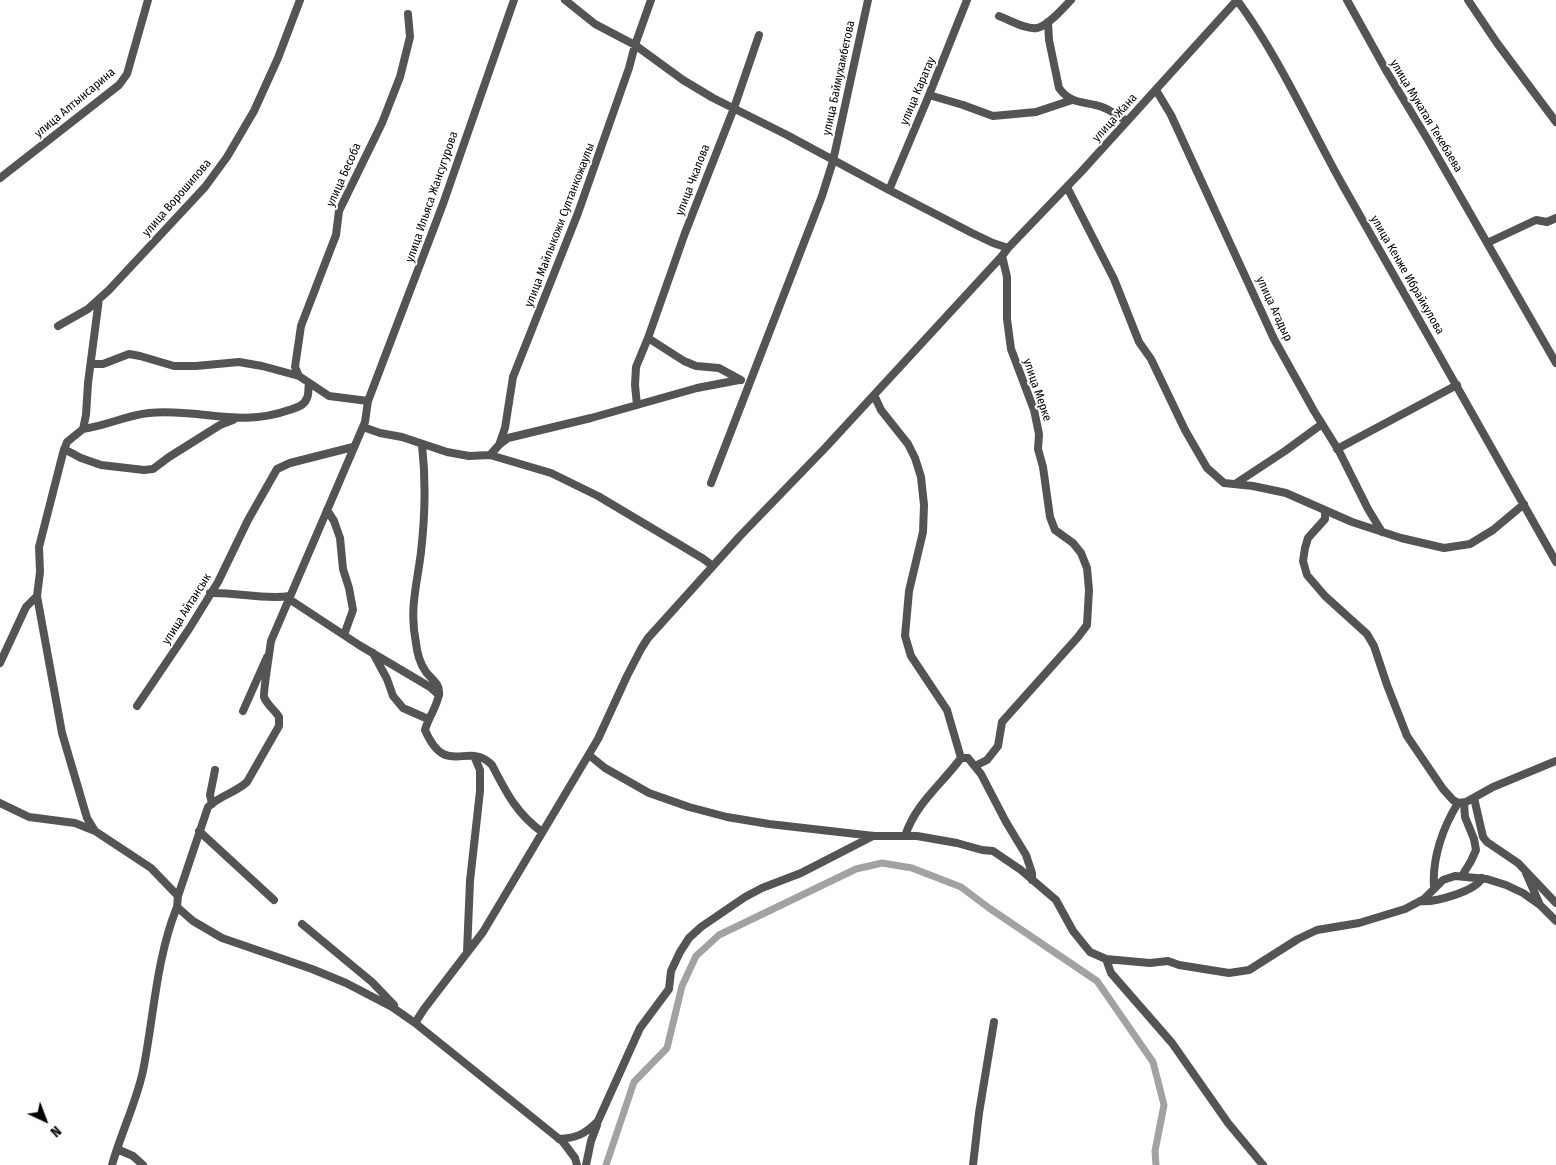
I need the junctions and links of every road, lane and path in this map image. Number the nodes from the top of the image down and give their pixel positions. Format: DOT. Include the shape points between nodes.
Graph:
graph roads {
  1 [pos="148,0"];
  2 [pos="300,0"];
  3 [pos="514,0"];
  4 [pos="565,0"];
  5 [pos="651,0"];
  6 [pos="868,0"];
  7 [pos="967,0"];
  8 [pos="1071,0"];
  9 [pos="1237,0"];
  10 [pos="1347,0"];
  11 [pos="1468,0"];
  12 [pos="408,14"];
  13 [pos="999,16"];
  14 [pos="1048,22"];
  15 [pos="759,36"];
  16 [pos="635,45"];
  17 [pos="1156,90"];
  18 [pos="929,95"];
  19 [pos="1072,100"];
  20 [pos="734,108"];
  21 [pos="1127,121"];
  22 [pos="1556,122"];
  23 [pos="834,160"];
  24 [pos="0,178"];
  25 [pos="1067,187"];
  26 [pos="889,190"];
  27 [pos="1556,218"];
  28 [pos="1488,243"];
  29 [pos="1008,248"];
  30 [pos="1002,256"];
  31 [pos="99,299"];
  32 [pos="58,326"];
  33 [pos="649,335"];
  34 [pos="1556,363"];
  35 [pos="92,364"];
  36 [pos="299,376"];
  37 [pos="741,380"];
  38 [pos="750,382"];
  39 [pos="309,383"];
  40 [pos="1457,385"];
  41 [pos="874,395"];
  42 [pos="368,401"];
  43 [pos="637,405"];
  44 [pos="235,419"];
  45 [pos="1322,424"];
  46 [pos="363,426"];
  47 [pos="83,429"];
  48 [pos="422,445"];
  49 [pos="499,445"];
  50 [pos="353,448"];
  51 [pos="64,449"];
  52 [pos="1337,449"];
  53 [pos="490,456"];
  54 [pos="711,483"];
  55 [pos="1235,484"];
  56 [pos="1524,504"];
  57 [pos="327,510"];
  58 [pos="1325,511"];
  59 [pos="1382,532"];
  60 [pos="1556,562"];
  61 [pos="713,566"];
  62 [pos="210,593"];
  63 [pos="37,596"];
  64 [pos="289,597"];
  65 [pos="344,635"];
  66 [pos="270,648"];
  67 [pos="373,653"];
  68 [pos="0,663"];
  69 [pos="439,695"];
  70 [pos="137,706"];
  71 [pos="243,710"];
  72 [pos="428,719"];
  73 [pos="589,754"];
  74 [pos="474,756"];
  75 [pos="961,758"];
  76 [pos="1556,760"];
  77 [pos="975,766"];
  78 [pos="215,770"];
  79 [pos="1474,798"];
  80 [pos="0,803"];
  81 [pos="1461,803"];
  82 [pos="212,804"];
  83 [pos="95,831"];
  84 [pos="200,831"];
  85 [pos="542,832"];
  86 [pos="874,836"];
  87 [pos="905,836"];
  88 [pos="1486,842"];
  89 [pos="1476,850"];
  90 [pos="1524,869"];
  91 [pos="1462,876"];
  92 [pos="1482,878"];
  93 [pos="1032,880"];
  94 [pos="1434,888"];
  95 [pos="178,896"];
  96 [pos="274,900"];
  97 [pos="1420,901"];
  98 [pos="1556,903"];
  99 [pos="1540,905"];
  100 [pos="177,907"];
  101 [pos="1556,921"];
  102 [pos="302,924"];
  103 [pos="467,952"];
  104 [pos="1106,959"];
  105 [pos="402,1014"];
  106 [pos="994,1022"];
  107 [pos="415,1023"];
  108 [pos="598,1121"];
  109 [pos="559,1139"];
  110 [pos="117,1149"];
  111 [pos="112,1165"];
  112 [pos="144,1165"];
  113 [pos="577,1165"];
  114 [pos="586,1165"];
  115 [pos="972,1165"];
  116 [pos="1263,1165"];
  1 -- 24 [label="street, улица Алтынсарина" via="127,74 119,85"];
  2 -- 31 [label="street, улица Ворошилова" via="254,111 227,157 205,188"];
  3 -- 42 [label="street, улица Ильяса Жансугурова" via="443,204"];
  4 -- 16 [label="street" via="595,24"];
  5 -- 16 [label="street, улица Майлыкожи Султанкожаулы"];
  6 -- 23 [label="street, улица Баймухамбетова"];
  7 -- 18 [label="street, улица Каратау"];
  8 -- 14 [label="street"];
  9 -- 17 [label="street, улица Жана"];
  9 -- 40 [label="street, улица Кенже Ибрайкулова" via="1301,105 1341,182"];
  10 -- 28 [label="street, улица Мукатая Текебаева"];
  11 -- 22 [label="street"];
  12 -- 36 [label="street, улица Бесоба" via="410,36 400,77 382,123 339,211 336,235 301,326 296,367"];
  13 -- 14 [label="street" via="1037,28"];
  14 -- 19 [label="street" via="1059,88"];
  15 -- 20 [label="street, улица Чкалова"];
  16 -- 20 [label="street" via="683,80"];
  16 -- 49 [label="street, улица Майлыкожи Султанкожаулы" via="578,213 513,377 506,428"];
  17 -- 21 [label="street, улица Жана"];
  17 -- 45 [label="street, улица Агадыр" via="1175,124 1274,339"];
  18 -- 19 [label="street" via="992,116 1036,112"];
  18 -- 26 [label="street, улица Каратау"];
  19 -- 21 [label="street" via="1105,108"];
  20 -- 23 [label="street"];
  20 -- 33 [label="street, улица Чкалова"];
  21 -- 25 [label="street, улица Жана"];
  23 -- 26 [label="street"];
  23 -- 38 [label="street, улица Баймухамбетова"];
  25 -- 29 [label="street, улица Жана"];
  25 -- 55 [label="street" via="1114,280 1139,342 1151,359 1185,430 1207,468 1224,483"];
  26 -- 29 [label="street" via="992,243"];
  27 -- 28 [label="street" via="1547,222 1536,220"];
  28 -- 34 [label="street, улица Мукатая Текебаева"];
  29 -- 30 [label="street, улица Жана"];
  30 -- 41 [label="street, улица Жана"];
  30 -- 77 [label="street, улица Мерке" via="1007,277 1011,348 1040,434 1039,459 1050,517 1055,530 1082,553 1089,590 1087,625 1002,722 994,753"];
  31 -- 32 [label="street, улица Ворошилова"];
  31 -- 35 [label="street"];
  33 -- 37 [label="street" via="684,361 696,366 719,368"];
  33 -- 43 [label="street, улица Чкалова" via="636,367"];
  35 -- 36 [label="street" via="103,364 129,354 174,366 239,362"];
  35 -- 47 [label="street"];
  36 -- 39 [label="street"];
  37 -- 38 [label="street"];
  37 -- 43 [label="street" via="697,388"];
  38 -- 54 [label="street, улица Баймухамбетова"];
  39 -- 42 [label="street" via="330,396"];
  39 -- 44 [label="street" via="307,398 302,405 272,416"];
  40 -- 52 [label="street"];
  40 -- 56 [label="street, улица Кенже Ибрайкулова"];
  41 -- 61 [label="street, улица Жана"];
  41 -- 75 [label="street" via="881,410 908,444 921,477 923,532 909,591 905,636 911,656 947,710"];
  42 -- 46 [label="street, улица Ильяса Жансугурова"];
  43 -- 49 [label="street" via="508,438"];
  44 -- 47 [label="street" via="184,412 148,413"];
  44 -- 51 [label="street" via="220,425 153,469 101,465"];
  45 -- 52 [label="street, улица Агадыр"];
  45 -- 55 [label="street"];
  46 -- 48 [label="street"];
  46 -- 50 [label="street, улица Ильяса Жансугурова"];
  47 -- 51 [label="street" via="67,442"];
  48 -- 53 [label="street" via="469,456"];
  48 -- 69 [label="street" via="424,526 413,616 420,659 438,685"];
  49 -- 53 [label="street, улица Майлыкожи Султанкожаулы"];
  50 -- 57 [label="street, улица Ильяса Жансугурова"];
  50 -- 62 [label="street, улица Айтансык" via="277,470"];
  51 -- 63 [label="street" via="39,546"];
  52 -- 59 [label="street, улица Агадыр"];
  53 -- 61 [label="street" via="551,473 598,496"];
  55 -- 58 [label="street" via="1286,493"];
  56 -- 59 [label="street" via="1470,544 1444,548"];
  56 -- 60 [label="street, улица Кенже Ибрайкулова"];
  57 -- 64 [label="street, улица Ильяса Жансугурова"];
  57 -- 65 [label="street" via="340,538 343,569 354,610"];
  58 -- 59 [label="street"];
  58 -- 81 [label="street" via="1325,518 1308,538 1305,548 1306,575 1367,634 1407,736 1443,789"];
  61 -- 73 [label="street, улица Жана" via="641,649"];
  62 -- 64 [label="street"];
  62 -- 70 [label="street, улица Айтансык"];
  63 -- 68 [label="street" via="26,607"];
  63 -- 83 [label="street" via="62,733 87,818"];
  64 -- 65 [label="street"];
  64 -- 66 [label="street, улица Ильяса Жансугурова"];
  65 -- 67 [label="street"];
  66 -- 71 [label="street"];
  66 -- 82 [label="street" via="263,692 279,717 279,726 247,782"];
  67 -- 69 [label="street"];
  67 -- 72 [label="street" via="388,678 393,696 403,708"];
  69 -- 72 [label="street"];
  72 -- 74 [label="street" via="425,730 436,750 447,757"];
  73 -- 85 [label="street, улица Жана"];
  73 -- 86 [label="street" via="605,768 649,793 689,807 769,824"];
  74 -- 85 [label="street" via="492,765 511,801"];
  74 -- 103 [label="street" via="480,770 480,791 470,881"];
  75 -- 77 [label="street" via="968,758"];
  75 -- 87 [label="street" via="921,803"];
  76 -- 79 [label="street"];
  77 -- 93 [label="street" via="1026,855"];
  78 -- 82 [label="street" via="210,795"];
  79 -- 81 [label="street"];
  79 -- 88 [label="street"];
  80 -- 83 [label="street" via="29,817 75,823"];
  81 -- 89 [label="street"];
  81 -- 94 [label="street" via="1446,824 1433,876"];
  82 -- 84 [label="street"];
  83 -- 95 [label="street" via="151,868"];
  84 -- 95 [label="street"];
  84 -- 96 [label="street"];
  85 -- 103 [label="street, улица Жана" via="483,932"];
  86 -- 87 [label="street"];
  86 -- 108 [label="street" via="745,897 689,938 671,971 669,989 640,1028"];
  87 -- 93 [label="street" via="993,851"];
  88 -- 89 [label="street"];
  88 -- 90 [label="street"];
  89 -- 91 [label="street"];
  90 -- 98 [label="street"];
  90 -- 99 [label="street"];
  91 -- 92 [label="street"];
  91 -- 94 [label="street" via="1443,880"];
  92 -- 97 [label="street" via="1474,887 1429,902"];
  92 -- 99 [label="street" via="1506,885"];
  93 -- 104 [label="street" via="1056,900 1073,931 1090,952"];
  94 -- 97 [label="street"];
  95 -- 100 [label="street"];
  97 -- 104 [label="street" via="1405,909 1358,923 1317,930 1249,970 1229,973 1168,962"];
  99 -- 101 [label="street"];
  100 -- 105 [label="street" via="222,938 312,968"];
  100 -- 110 [label="street" via="159,970 138,1092"];
  102 -- 105 [label="street" via="372,982"];
  103 -- 107 [label="street, улица Жана"];
  104 -- 116 [label="street" via="1112,973 1172,1043"];
  105 -- 107 [label="street"];
  106 -- 115 [label="street"];
  107 -- 109 [label="street"];
  108 -- 109 [label="street" via="575,1138"];
  108 -- 114 [label="street"];
  109 -- 113 [label="street"];
  110 -- 111 [label="street"];
  110 -- 112 [label="street"];
}
